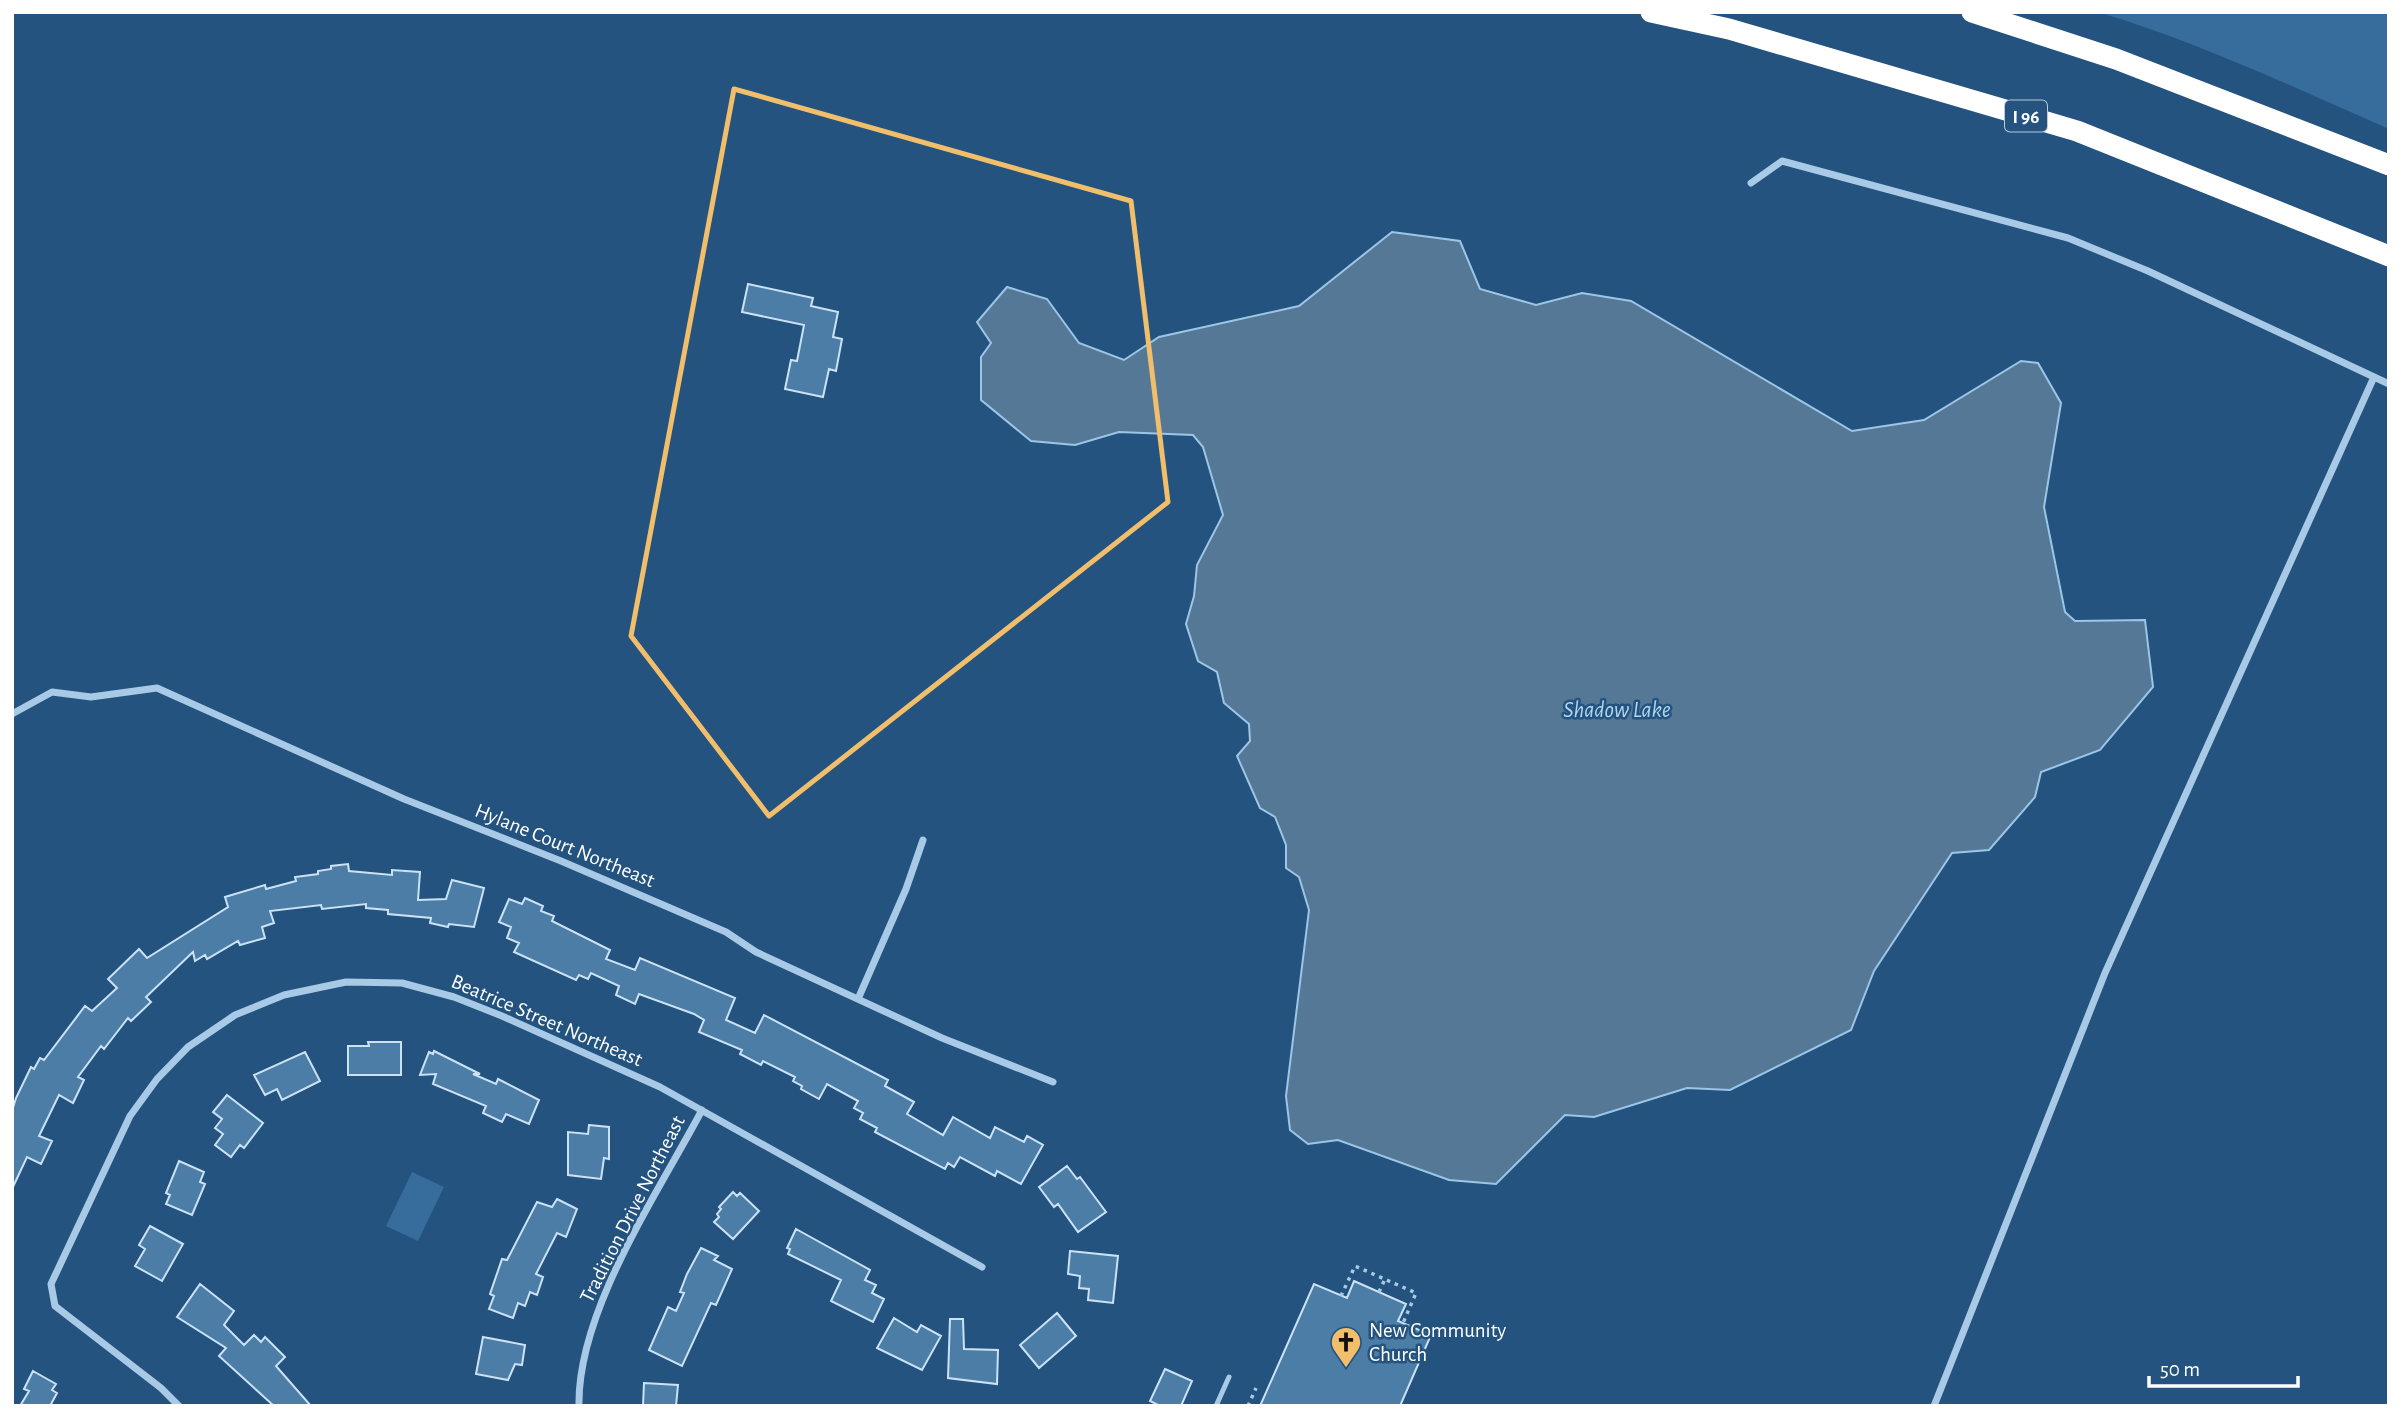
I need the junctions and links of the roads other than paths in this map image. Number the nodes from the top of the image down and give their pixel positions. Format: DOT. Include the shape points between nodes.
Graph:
graph roads {
  1 [pos="1651,12"];
  2 [pos="1972,12"];
  3 [pos="2389,165"];
  4 [pos="1751,183"];
  5 [pos="2389,256"];
  6 [pos="2374,377"];
  7 [pos="2389,384"];
  8 [pos="12,714"];
  9 [pos="923,840"];
  10 [pos="858,999"];
  11 [pos="1053,1082"];
  12 [pos="702,1110"];
  13 [pos="982,1267"];
  14 [pos="1229,1377"];
  15 [pos="179,1406"];
  16 [pos="579,1406"];
  17 [pos="1216,1406"];
  18 [pos="1934,1406"];
  1 -- 5 [label="highway, I 96" via="1755,36 2077,131"];
  2 -- 3 [label="highway" via="2116,59"];
  4 -- 6 [label="street" via="1782,161 2068,238"];
  6 -- 7 [label="street"];
  6 -- 18 [label="street" via="2105,973"];
  8 -- 10 [label="street, Hylane Court Northeast" via="52,692 91,697 158,688 404,799 726,932 756,952"];
  9 -- 10 [label="street"];
  10 -- 11 [label="street, Hylane Court Northeast"];
  12 -- 13 [label="street, Beatrice Street Northeast"];
  12 -- 15 [label="street, Beatrice Street Northeast" via="502,1016 402,983 346,982 284,995 235,1015 188,1047 130,1116 51,1284 55,1306"];
  12 -- 16 [label="street, Tradition Drive Northeast" via="620,1261 597,1315"];
  14 -- 17 [label="lane"];
}
